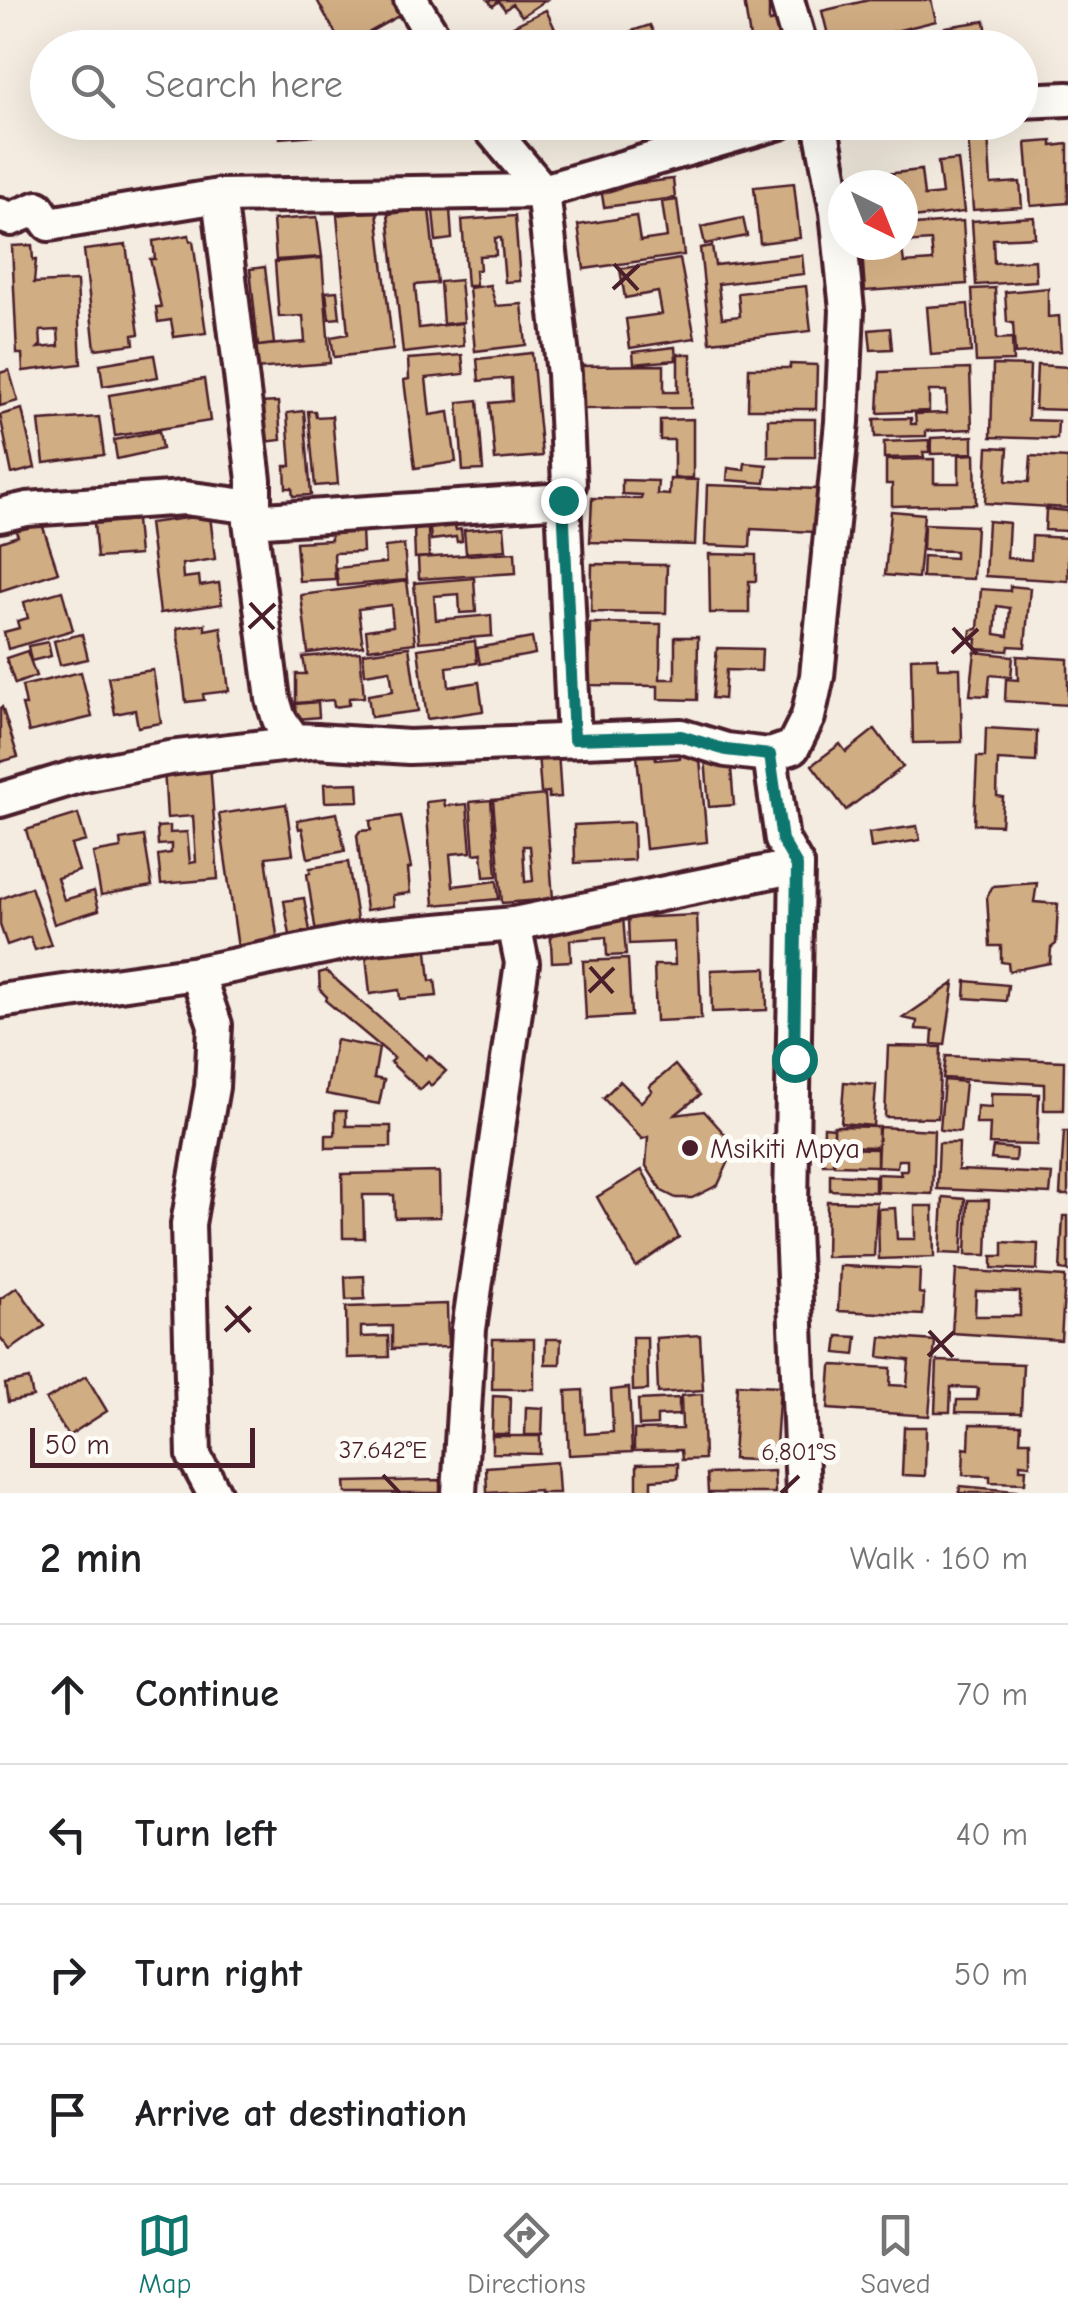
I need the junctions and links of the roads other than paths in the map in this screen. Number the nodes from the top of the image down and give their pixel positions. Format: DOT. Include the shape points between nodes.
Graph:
graph roads {
  1 [pos="412,0"];
  2 [pos="787,0"];
  3 [pos="430,30"];
  4 [pos="796,30"];
  5 [pos="1068,98"];
  6 [pos="1038,100"];
  7 [pos="500,140"];
  8 [pos="718,140"];
  9 [pos="823,140"];
  10 [pos="543,191"];
  11 [pos="219,196"];
  12 [pos="0,215"];
  13 [pos="563,500"];
  14 [pos="252,514"];
  15 [pos="0,516"];
  16 [pos="574,739"];
  17 [pos="316,742"];
  18 [pos="770,755"];
  19 [pos="0,800"];
  20 [pos="797,866"];
  21 [pos="514,924"];
  22 [pos="196,973"];
  23 [pos="0,1001"];
  24 [pos="214,1493"];
  25 [pos="460,1493"];
  26 [pos="803,1493"];
  1 -- 3 [label="street"];
  2 -- 4 [label="street"];
  5 -- 6 [label="street"];
  7 -- 10 [label="street"];
  8 -- 10 [label="street"];
  9 -- 18 [label="street" via="847,310 842,422 817,676 808,717 792,747"];
  10 -- 11 [label="street"];
  10 -- 13 [label="street" via="564,374 569,485"];
  11 -- 12 [label="street" via="50,224 38,208 10,219"];
  11 -- 14 [label="street"];
  13 -- 14 [label="street"];
  13 -- 16 [label="street"];
  14 -- 15 [label="street" via="184,498"];
  14 -- 17 [label="street" via="276,710 294,740"];
  16 -- 17 [label="street" via="408,747"];
  16 -- 18 [label="street" via="681,736"];
  17 -- 19 [label="street" via="169,758"];
  18 -- 20 [label="street" via="782,840"];
  20 -- 21 [label="street"];
  20 -- 26 [label="street" via="792,1205"];
  21 -- 22 [label="street" via="372,937"];
  21 -- 25 [label="street" via="522,963 469,1329"];
  22 -- 23 [label="street"];
  22 -- 24 [label="street" via="215,1026 212,1087 188,1224 194,1456"];
}
